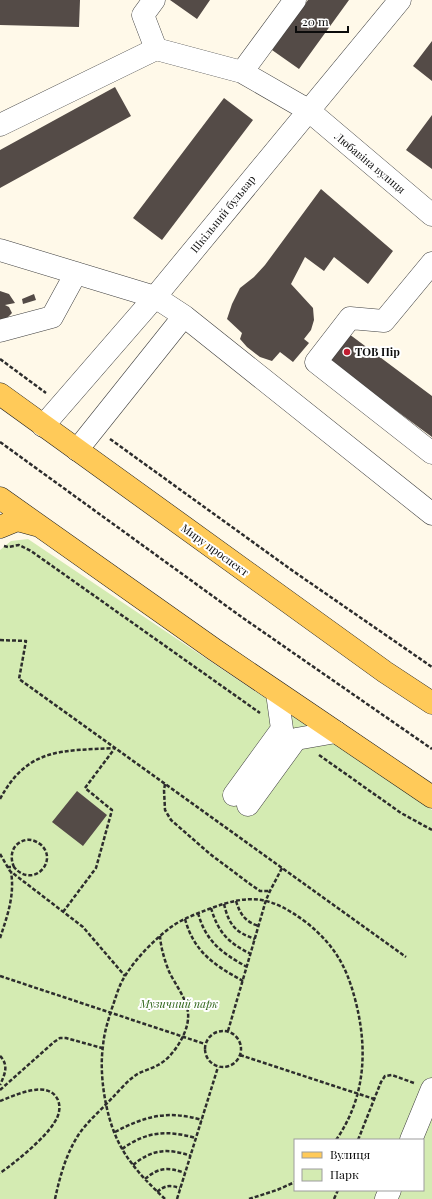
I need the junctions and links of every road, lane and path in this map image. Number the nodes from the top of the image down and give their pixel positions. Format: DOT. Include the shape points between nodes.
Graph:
graph roads {
  1 [pos="154,0"];
  2 [pos="295,0"];
  3 [pos="400,0"];
  4 [pos="156,49"];
  5 [pos="242,72"];
  6 [pos="308,110"];
  7 [pos="0,125"];
  8 [pos="432,215"];
  9 [pos="0,250"];
  10 [pos="432,263"];
  11 [pos="76,273"];
  12 [pos="155,297"];
  13 [pos="184,316"];
  14 [pos="0,331"];
  15 [pos="0,359"];
  16 [pos="0,394"];
  17 [pos="62,404"];
  18 [pos="43,426"];
  19 [pos="94,428"];
  20 [pos="0,442"];
  21 [pos="77,450"];
  22 [pos="432,453"];
  23 [pos="0,498"];
  24 [pos="432,514"];
  25 [pos="40,526"];
  26 [pos="0,527"];
  27 [pos="0,544"];
  28 [pos="0,640"];
  29 [pos="432,667"];
  30 [pos="277,693"];
  31 [pos="432,703"];
  32 [pos="336,732"];
  33 [pos="289,734"];
  34 [pos="115,748"];
  35 [pos="432,749"];
  36 [pos="165,784"];
  37 [pos="432,798"];
  38 [pos="0,799"];
  39 [pos="241,800"];
  40 [pos="432,830"];
  41 [pos="0,854"];
  42 [pos="2,862"];
  43 [pos="7,867"];
  44 [pos="14,867"];
  45 [pos="282,868"];
  46 [pos="10,871"];
  47 [pos="270,891"];
  48 [pos="266,900"];
  49 [pos="236,901"];
  50 [pos="224,904"];
  51 [pos="210,908"];
  52 [pos="63,912"];
  53 [pos="198,913"];
  54 [pos="185,919"];
  55 [pos="259,926"];
  56 [pos="160,936"];
  57 [pos="0,938"];
  58 [pos="255,939"];
  59 [pos="251,954"];
  60 [pos="406,957"];
  61 [pos="247,967"];
  62 [pos="0,976"];
  63 [pos="125,976"];
  64 [pos="243,981"];
  65 [pos="111,1013"];
  66 [pos="228,1031"];
  67 [pos="182,1036"];
  68 [pos="205,1044"];
  69 [pos="102,1048"];
  70 [pos="240,1055"];
  71 [pos="0,1056"];
  72 [pos="218,1066"];
  73 [pos="0,1085"];
  74 [pos="432,1089"];
  75 [pos="0,1090"];
  76 [pos="357,1094"];
  77 [pos="374,1099"];
  78 [pos="0,1101"];
  79 [pos="107,1104"];
  80 [pos="202,1120"];
  81 [pos="115,1132"];
  82 [pos="196,1138"];
  83 [pos="337,1139"];
  84 [pos="358,1139"];
  85 [pos="411,1139"];
  86 [pos="122,1149"];
  87 [pos="190,1156"];
  88 [pos="133,1165"];
  89 [pos="0,1173"];
  90 [pos="185,1173"];
  91 [pos="145,1179"];
  92 [pos="294,1182"];
  93 [pos="180,1188"];
  94 [pos="157,1192"];
  95 [pos="55,1199"];
  96 [pos="165,1199"];
  97 [pos="176,1199"];
  98 [pos="249,1199"];
  1 -- 4 [label="street" via="143,15"];
  2 -- 5 [label="street"];
  3 -- 6 [label="street, Шкільний бульвар"];
  4 -- 5 [label="street, Любавіна вулиця"];
  4 -- 7 [label="street"];
  5 -- 6 [label="street, Любавіна вулиця"];
  6 -- 8 [label="street, Любавіна вулиця"];
  6 -- 12 [label="street, Шкільний бульвар"];
  9 -- 11 [label="street"];
  10 -- 22 [label="street" via="384,321 350,318 316,362"];
  11 -- 12 [label="street"];
  11 -- 14 [label="street" via="52,317"];
  12 -- 13 [label="street"];
  12 -- 17 [label="street, Шкільний бульвар"];
  13 -- 19 [label="street"];
  13 -- 24 [label="street"];
  15 -- 17 [label="path"];
  16 -- 18 [label="main road, Миру проспект"];
  17 -- 18 [label="street, Шкільний бульвар"];
  18 -- 21 [label="main road, Миру проспект"];
  19 -- 21 [label="street"];
  19 -- 29 [label="path"];
  20 -- 35 [label="path" via="243,618"];
  21 -- 31 [label="main road, Миру проспект" via="385,672"];
  23 -- 25 [label="main road"];
  25 -- 26 [label="main road" via="17,520"];
  25 -- 30 [label="main road"];
  27 -- 33 [label="path" via="8,547 19,544 31,551"];
  28 -- 34 [label="path" via="26,641 19,679"];
  30 -- 32 [label="main road"];
  30 -- 33 [label="street"];
  32 -- 33 [label="street"];
  32 -- 37 [label="main road"];
  33 -- 39 [label="street"];
  33 -- 40 [label="path" via="401,813"];
  34 -- 36 [label="path"];
  34 -- 38 [label="path" via="66,750 40,757 14,777"];
  34 -- 52 [label="path" via="85,788 112,810 96,868"];
  36 -- 45 [label="path"];
  36 -- 47 [label="path" via="165,810 171,820 250,884 260,890"];
  41 -- 42 [label="path"];
  42 -- 43 [label="path"];
  43 -- 44 [label="path"];
  43 -- 46 [label="path"];
  44 -- 44 [label="path" via="22,874 39,873 47,858 43,846 33,840 21,842 13,850"];
  45 -- 47 [label="path"];
  45 -- 60 [label="path"];
  46 -- 52 [label="path"];
  46 -- 57 [label="path" via="12,894"];
  47 -- 48 [label="path"];
  48 -- 49 [label="path" via="255,898"];
  48 -- 55 [label="path"];
  48 -- 76 [label="path" via="312,927 332,947 344,966 354,993 363,1036 362,1076"];
  49 -- 50 [label="path"];
  49 -- 55 [label="path" via="244,919"];
  50 -- 51 [label="path"];
  50 -- 58 [label="path" via="233,927"];
  51 -- 53 [label="path"];
  51 -- 59 [label="path" via="214,921 225,936"];
  52 -- 63 [label="path" via="83,927"];
  53 -- 54 [label="path"];
  53 -- 61 [label="path" via="202,927 212,942 225,954"];
  54 -- 56 [label="path"];
  54 -- 64 [label="path" via="190,936 202,952 219,967"];
  55 -- 58 [label="path"];
  56 -- 63 [label="path"];
  56 -- 67 [label="path" via="163,956 188,1012"];
  58 -- 59 [label="path"];
  59 -- 61 [label="path"];
  61 -- 64 [label="path"];
  62 -- 65 [label="path"];
  63 -- 65 [label="path"];
  64 -- 66 [label="path"];
  65 -- 67 [label="path"];
  65 -- 69 [label="path"];
  66 -- 68 [label="path" via="214,1032"];
  66 -- 70 [label="path" via="239,1040"];
  67 -- 68 [label="path"];
  67 -- 79 [label="path" via="168,1058 136,1075"];
  68 -- 72 [label="path" via="206,1057"];
  69 -- 75 [label="path" via="60,1038"];
  69 -- 79 [label="path" via="102,1076"];
  70 -- 72 [label="path" via="231,1065"];
  70 -- 76 [label="path"];
  71 -- 73 [label="path" via="6,1066"];
  72 -- 80 [label="path"];
  74 -- 77 [label="path" via="392,1075 385,1076"];
  74 -- 85 [label="street"];
  76 -- 77 [label="path"];
  76 -- 83 [label="path" via="348,1120"];
  77 -- 84 [label="path"];
  78 -- 89 [label="path" via="29,1091 46,1089 54,1093 60,1105 50,1130"];
  79 -- 81 [label="path"];
  79 -- 95 [label="path" via="80,1134 71,1149"];
  80 -- 81 [label="path" via="180,1115 158,1115"];
  80 -- 82 [label="path"];
  81 -- 86 [label="path"];
  82 -- 86 [label="path" via="174,1133 155,1134 136,1140"];
  82 -- 87 [label="path"];
  86 -- 88 [label="path"];
  87 -- 88 [label="path" via="171,1150 162,1151 148,1155"];
  87 -- 90 [label="path"];
  88 -- 91 [label="path"];
  90 -- 91 [label="path" via="168,1168 155,1172"];
  90 -- 93 [label="path"];
  91 -- 94 [label="path"];
  92 -- 98 [label="path"];
  93 -- 94 [label="path" via="171,1185"];
  93 -- 97 [label="path"];
  94 -- 96 [label="path"];
}
